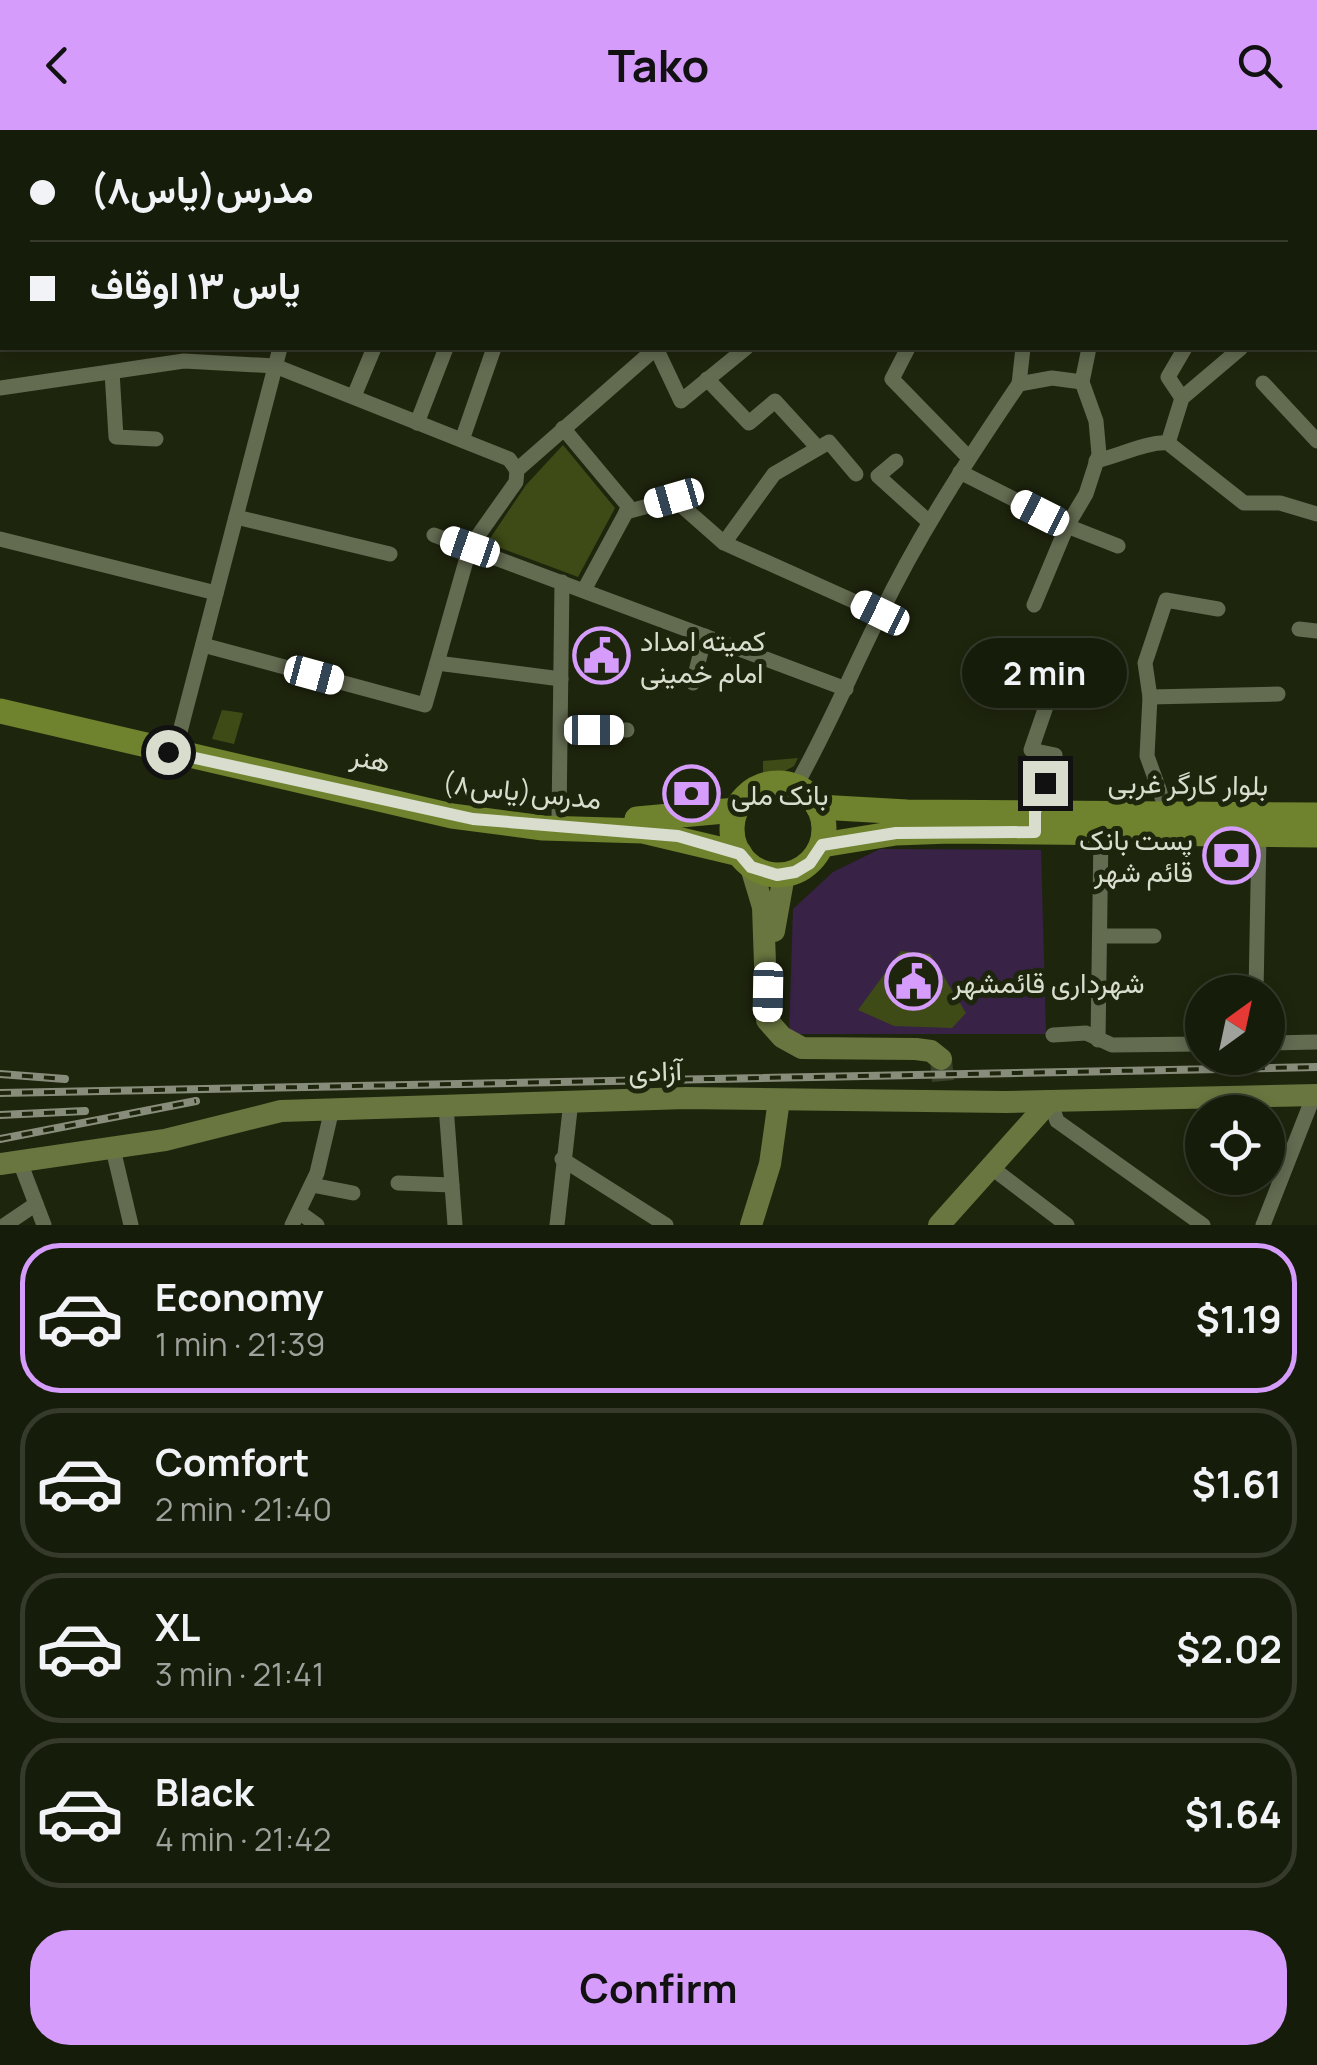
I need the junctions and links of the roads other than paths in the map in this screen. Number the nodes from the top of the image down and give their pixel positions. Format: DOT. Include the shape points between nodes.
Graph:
graph roads {
  1 [pos="280,350"];
  2 [pos="373,350"];
  3 [pos="445,350"];
  4 [pos="493,350"];
  5 [pos="654,350"];
  6 [pos="657,350"];
  7 [pos="743,350"];
  8 [pos="907,350"];
  9 [pos="1023,350"];
  10 [pos="1089,350"];
  11 [pos="1183,350"];
  12 [pos="1239,350"];
  13 [pos="186,354"];
  14 [pos="276,366"];
  15 [pos="112,372"];
  16 [pos="707,379"];
  17 [pos="1082,382"];
  18 [pos="1263,383"];
  19 [pos="1018,384"];
  20 [pos="0,388"];
  21 [pos="354,396"];
  22 [pos="1182,398"];
  23 [pos="417,423"];
  24 [pos="563,428"];
  25 [pos="156,439"];
  26 [pos="462,440"];
  27 [pos="1317,440"];
  28 [pos="1168,443"];
  29 [pos="818,448"];
  30 [pos="969,458"];
  31 [pos="896,461"];
  32 [pos="1096,461"];
  33 [pos="517,470"];
  34 [pos="960,472"];
  35 [pos="856,474"];
  36 [pos="626,512"];
  37 [pos="1316,512"];
  38 [pos="236,517"];
  39 [pos="929,522"];
  40 [pos="1067,526"];
  41 [pos="434,535"];
  42 [pos="0,538"];
  43 [pos="724,543"];
  44 [pos="1118,546"];
  45 [pos="470,547"];
  46 [pos="390,554"];
  47 [pos="562,582"];
  48 [pos="584,590"];
  49 [pos="216,593"];
  50 [pos="1034,606"];
  51 [pos="1218,609"];
  52 [pos="880,613"];
  53 [pos="1300,629"];
  54 [pos="1317,631"];
  55 [pos="705,636"];
  56 [pos="203,645"];
  57 [pos="437,663"];
  58 [pos="562,679"];
  59 [pos="693,683"];
  60 [pos="846,689"];
  61 [pos="1051,692"];
  62 [pos="1278,694"];
  63 [pos="1150,697"];
  64 [pos="0,703"];
  65 [pos="0,711"];
  66 [pos="561,730"];
  67 [pos="627,730"];
  68 [pos="176,747"];
  69 [pos="796,787"];
  70 [pos="818,806"];
  71 [pos="736,810"];
  72 [pos="1168,814"];
  73 [pos="1317,814"];
  74 [pos="560,819"];
  75 [pos="1035,822"];
  76 [pos="1101,832"];
  77 [pos="1259,834"];
  78 [pos="1317,834"];
  79 [pos="822,845"];
  80 [pos="746,860"];
  81 [pos="784,875"];
  82 [pos="1100,936"];
  83 [pos="1154,936"];
  84 [pos="768,964"];
  85 [pos="1256,975"];
  86 [pos="1052,1035"];
  87 [pos="1098,1040"];
  88 [pos="1317,1042"];
  89 [pos="1285,1043"];
  90 [pos="1185,1044"];
  91 [pos="931,1067"];
  92 [pos="779,1100"];
  93 [pos="1315,1100"];
  94 [pos="571,1101"];
  95 [pos="1050,1101"];
  96 [pos="446,1106"];
  97 [pos="332,1109"];
  98 [pos="114,1149"];
  99 [pos="562,1159"];
  100 [pos="10,1163"];
  101 [pos="992,1168"];
  102 [pos="398,1183"];
  103 [pos="312,1185"];
  104 [pos="452,1185"];
  105 [pos="354,1194"];
  106 [pos="36,1204"];
  107 [pos="296,1219"];
  108 [pos="5,1225"];
  109 [pos="44,1225"];
  110 [pos="131,1225"];
  111 [pos="317,1225"];
  112 [pos="455,1225"];
  113 [pos="557,1225"];
  114 [pos="666,1225"];
  115 [pos="751,1225"];
  116 [pos="938,1225"];
  117 [pos="1067,1225"];
  118 [pos="1203,1225"];
  119 [pos="1262,1225"];
  1 -- 14 [label="street"];
  2 -- 21 [label="street"];
  3 -- 23 [label="street"];
  4 -- 26 [label="street"];
  5 -- 24 [label="street"];
  6 -- 16 [label="street" via="681,401"];
  7 -- 16 [label="street"];
  8 -- 30 [label="street" via="892,380"];
  9 -- 19 [label="street"];
  10 -- 17 [label="street"];
  11 -- 22 [label="street" via="1168,378"];
  12 -- 22 [label="street"];
  13 -- 14 [label="street"];
  13 -- 15 [label="street"];
  14 -- 21 [label="street"];
  14 -- 38 [label="street"];
  15 -- 20 [label="street"];
  15 -- 25 [label="street" via="116,437"];
  16 -- 29 [label="street" via="749,422 775,402"];
  17 -- 19 [label="street"];
  17 -- 32 [label="street" via="1096,421"];
  18 -- 27 [label="street"];
  19 -- 30 [label="street"];
  21 -- 23 [label="street"];
  22 -- 28 [label="street"];
  23 -- 26 [label="street"];
  24 -- 33 [label="street"];
  24 -- 36 [label="street"];
  26 -- 33 [label="street" via="509,459"];
  28 -- 32 [label="street"];
  28 -- 37 [label="street" via="1244,503"];
  29 -- 35 [label="street" via="829,442"];
  29 -- 43 [label="street" via="774,474"];
  30 -- 34 [label="street"];
  31 -- 39 [label="street" via="878,476"];
  32 -- 40 [label="street"];
  33 -- 45 [label="street" via="516,482"];
  34 -- 39 [label="street"];
  34 -- 40 [label="street"];
  36 -- 43 [label="street" via="674,498"];
  36 -- 48 [label="street"];
  38 -- 46 [label="street"];
  38 -- 49 [label="street"];
  39 -- 52 [label="street"];
  40 -- 44 [label="street"];
  40 -- 50 [label="street"];
  41 -- 45 [label="street"];
  42 -- 49 [label="street"];
  43 -- 52 [label="street"];
  45 -- 47 [label="street"];
  45 -- 57 [label="street"];
  47 -- 48 [label="street"];
  47 -- 58 [label="street"];
  48 -- 55 [label="street"];
  49 -- 56 [label="street"];
  51 -- 63 [label="street" via="1166,600 1146,663"];
  52 -- 60 [label="street"];
  53 -- 54 [label="street"];
  55 -- 59 [label="street"];
  55 -- 60 [label="street"];
  56 -- 57 [label="street" via="425,705"];
  56 -- 68 [label="street"];
  57 -- 58 [label="street"];
  58 -- 66 [label="street"];
  60 -- 69 [label="street"];
  61 -- 75 [label="street" via="1031,750 1055,755"];
  62 -- 63 [label="street"];
  63 -- 72 [label="street" via="1147,756"];
  64 -- 68 [label="main road, هنر"];
  65 -- 80 [label="main road, مدرس(یاس۸)" via="452,816 678,836"];
  66 -- 67 [label="street"];
  66 -- 74 [label="street"];
  68 -- 74 [label="main road, هنر" via="450,806"];
  69 -- 70 [label="main road"];
  69 -- 71 [label="main road" via="768,784"];
  70 -- 75 [label="main road, بلوار کارگر غربی"];
  70 -- 79 [label="main road"];
  71 -- 74 [label="main road, هنر"];
  71 -- 80 [label="main road" via="732,827"];
  72 -- 73 [label="main road, بلوار کارگر غربی"];
  72 -- 75 [label="main road, بلوار کارگر غربی"];
  75 -- 76 [label="main road, بلوار کارگر غربی"];
  75 -- 79 [label="main road, بلوار کارگر غربی"];
  76 -- 77 [label="main road, بلوار کارگر غربی"];
  76 -- 82 [label="street"];
  77 -- 78 [label="main road, بلوار کارگر غربی"];
  77 -- 85 [label="street"];
  79 -- 81 [label="main road" via="810,863"];
  80 -- 81 [label="main road"];
  80 -- 84 [label="street" via="764,907"];
  81 -- 84 [label="street"];
  82 -- 83 [label="street"];
  82 -- 87 [label="street"];
  84 -- 91 [label="street" via="767,1020 782,1038 802,1048"];
  86 -- 87 [label="street" via="1086,1032"];
  87 -- 90 [label="street"];
  88 -- 89 [label="street"];
  91 -- 92 [label="street" via="917,1090 792,1092"];
  91 -- 95 [label="street" via="956,1089 1029,1091"];
  92 -- 94 [label="street, آزادی"];
  92 -- 95 [label="street, آزادی"];
  92 -- 115 [label="street" via="770,1164"];
  93 -- 95 [label="street, آزادی"];
  93 -- 119 [label="street"];
  94 -- 96 [label="street, آزادی"];
  94 -- 99 [label="street"];
  95 -- 101 [label="street"];
  95 -- 118 [label="street" via="1057,1120"];
  96 -- 97 [label="street, آزادی"];
  96 -- 104 [label="street"];
  97 -- 98 [label="street, آزادی" via="281,1111"];
  97 -- 103 [label="street"];
  98 -- 100 [label="street, آزادی"];
  98 -- 110 [label="street"];
  99 -- 113 [label="street"];
  99 -- 114 [label="street"];
  100 -- 106 [label="street"];
  101 -- 116 [label="street"];
  101 -- 117 [label="street"];
  102 -- 104 [label="street"];
  103 -- 105 [label="street"];
  103 -- 107 [label="street"];
  104 -- 112 [label="street"];
  106 -- 108 [label="street"];
  106 -- 109 [label="street"];
  107 -- 111 [label="street"];
}
